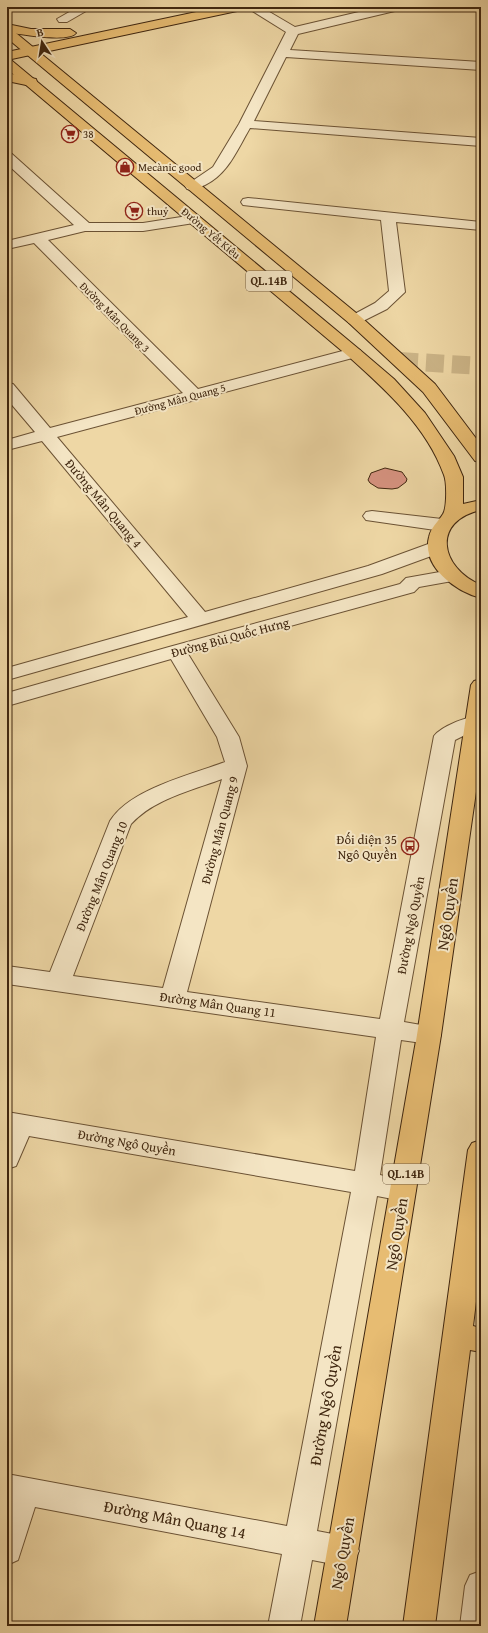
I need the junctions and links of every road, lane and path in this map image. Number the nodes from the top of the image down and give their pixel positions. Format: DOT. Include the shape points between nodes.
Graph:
graph roads {
  1 [pos="86,7"];
  2 [pos="196,7"];
  3 [pos="237,7"];
  4 [pos="252,7"];
  5 [pos="395,7"];
  6 [pos="63,19"];
  7 [pos="7,28"];
  8 [pos="293,31"];
  9 [pos="7,32"];
  10 [pos="74,33"];
  11 [pos="88,39"];
  12 [pos="7,48"];
  13 [pos="26,48"];
  14 [pos="283,53"];
  15 [pos="7,56"];
  16 [pos="7,62"];
  17 [pos="481,66"];
  18 [pos="52,69"];
  19 [pos="7,77"];
  20 [pos="31,82"];
  21 [pos="246,124"];
  22 [pos="481,142"];
  23 [pos="7,157"];
  24 [pos="192,186"];
  25 [pos="248,202"];
  26 [pos="388,216"];
  27 [pos="194,219"];
  28 [pos="85,226"];
  29 [pos="481,226"];
  30 [pos="37,238"];
  31 [pos="7,245"];
  32 [pos="355,320"];
  33 [pos="354,353"];
  34 [pos="7,388"];
  35 [pos="194,395"];
  36 [pos="47,435"];
  37 [pos="7,445"];
  38 [pos="481,457"];
  39 [pos="481,505"];
  40 [pos="372,516"];
  41 [pos="447,520"];
  42 [pos="438,547"];
  43 [pos="452,576"];
  44 [pos="480,597"];
  45 [pos="200,619"];
  46 [pos="176,651"];
  47 [pos="8,672"];
  48 [pos="481,685"];
  49 [pos="15,697"];
  50 [pos="475,722"];
  51 [pos="236,766"];
  52 [pos="7,975"];
  53 [pos="58,982"];
  54 [pos="173,997"];
  55 [pos="390,1029"];
  56 [pos="429,1035"];
  57 [pos="13,1123"];
  58 [pos="481,1150"];
  59 [pos="7,1159"];
  60 [pos="366,1183"];
  61 [pos="403,1190"];
  62 [pos="470,1338"];
  63 [pos="16,1490"];
  64 [pos="299,1543"];
  65 [pos="7,1550"];
  66 [pos="343,1551"];
  67 [pos="481,1586"];
  68 [pos="284,1626"];
  69 [pos="330,1626"];
  70 [pos="419,1626"];
  71 [pos="476,1626"];
  1 -- 6 [label="street"];
  2 -- 10 [label="main road"];
  3 -- 11 [label="main road"];
  4 -- 8 [label="street"];
  5 -- 8 [label="street"];
  7 -- 10 [label="main road" via="31,33"];
  8 -- 14 [label="street"];
  9 -- 13 [label="main road, Đường Yết Kiêu / QL.14B"];
  10 -- 13 [label="main road"];
  11 -- 13 [label="main road"];
  11 -- 18 [label="main road" via="63,54"];
  12 -- 13 [label="main road"];
  13 -- 15 [label="main road"];
  13 -- 18 [label="main road, Đường Yết Kiêu / QL.14B"];
  14 -- 17 [label="street"];
  14 -- 21 [label="street"];
  16 -- 20 [label="main road, Đường Yết Kiêu / QL.14B"];
  18 -- 24 [label="main road, Đường Yết Kiêu / QL.14B"];
  19 -- 20 [label="main road"];
  20 -- 27 [label="main road, Đường Yết Kiêu / QL.14B"];
  21 -- 22 [label="street"];
  21 -- 24 [label="street" via="219,170"];
  23 -- 28 [label="street"];
  24 -- 32 [label="main road, Đường Yết Kiêu / QL.14B"];
  25 -- 26 [label="street"];
  26 -- 29 [label="street"];
  26 -- 32 [label="street" via="397,292 381,306"];
  27 -- 28 [label="street" via="143,227"];
  27 -- 33 [label="main road, Đường Yết Kiêu / QL.14B"];
  28 -- 30 [label="street"];
  30 -- 31 [label="street"];
  30 -- 35 [label="street, Đường Mân Quang 3"];
  32 -- 38 [label="main road, Đường Yết Kiêu / QL.14B" via="429,388"];
  33 -- 35 [label="street, Đường Mân Quang 5"];
  33 -- 41 [label="main road, Đường Yết Kiêu / QL.14B" via="388,383 419,417 445,456 454,477 455,488"];
  34 -- 36 [label="street, Đường Mân Quang 4"];
  35 -- 36 [label="street, Đường Mân Quang 5"];
  36 -- 37 [label="street, Đường Mân Quang 5"];
  36 -- 45 [label="street, Đường Mân Quang 4"];
  39 -- 41 [label="main road" via="468,508"];
  40 -- 41 [label="street"];
  41 -- 42 [label="main road, Đường Yết Kiêu" via="438,537"];
  42 -- 43 [label="main road" via="442,563"];
  42 -- 45 [label="street, Đường Bùi Quốc Hưng" via="375,570"];
  43 -- 44 [label="main road"];
  43 -- 46 [label="street, Đường Bùi Quốc Hưng" via="413,582 407,588"];
  45 -- 47 [label="street, Đường Bùi Quốc Hưng"];
  46 -- 49 [label="street, Đường Bùi Quốc Hưng"];
  46 -- 51 [label="street, Đường Mân Quang 9" via="228,737"];
  47 -- 49 [label="street"];
  48 -- 50 [label="main road, QL.14B"];
  50 -- 55 [label="street, Đường Ngô Quyền" via="445,736"];
  50 -- 56 [label="main road, Ngô Quyền / QL.14B"];
  51 -- 53 [label="street, Đường Mân Quang 10" via="147,799 133,808 121,821"];
  51 -- 54 [label="street, Đường Mân Quang 9"];
  52 -- 53 [label="street, Đường Mân Quang 11"];
  53 -- 54 [label="street, Đường Mân Quang 11"];
  54 -- 55 [label="street, Đường Mân Quang 11"];
  55 -- 56 [label="street, Đường Mân Quang 11"];
  55 -- 60 [label="street, Đường Ngô Quyền"];
  56 -- 61 [label="main road, Ngô Quyền / QL.14B"];
  57 -- 59 [label="street"];
  57 -- 60 [label="street, Đường Ngô Quyền"];
  58 -- 62 [label="main road"];
  60 -- 61 [label="street, Đường Ngô Quyền"];
  60 -- 64 [label="street, Đường Ngô Quyền"];
  61 -- 66 [label="main road, Ngô Quyền / QL.14B"];
  62 -- 70 [label="main road"];
  63 -- 64 [label="street, Đường Mân Quang 14"];
  63 -- 65 [label="street"];
  64 -- 66 [label="street, Đường Mân Quang 14"];
  64 -- 68 [label="street, Đường Ngô Quyền"];
  66 -- 69 [label="main road, Ngô Quyền / QL.14B"];
  67 -- 71 [label="street"];
}
